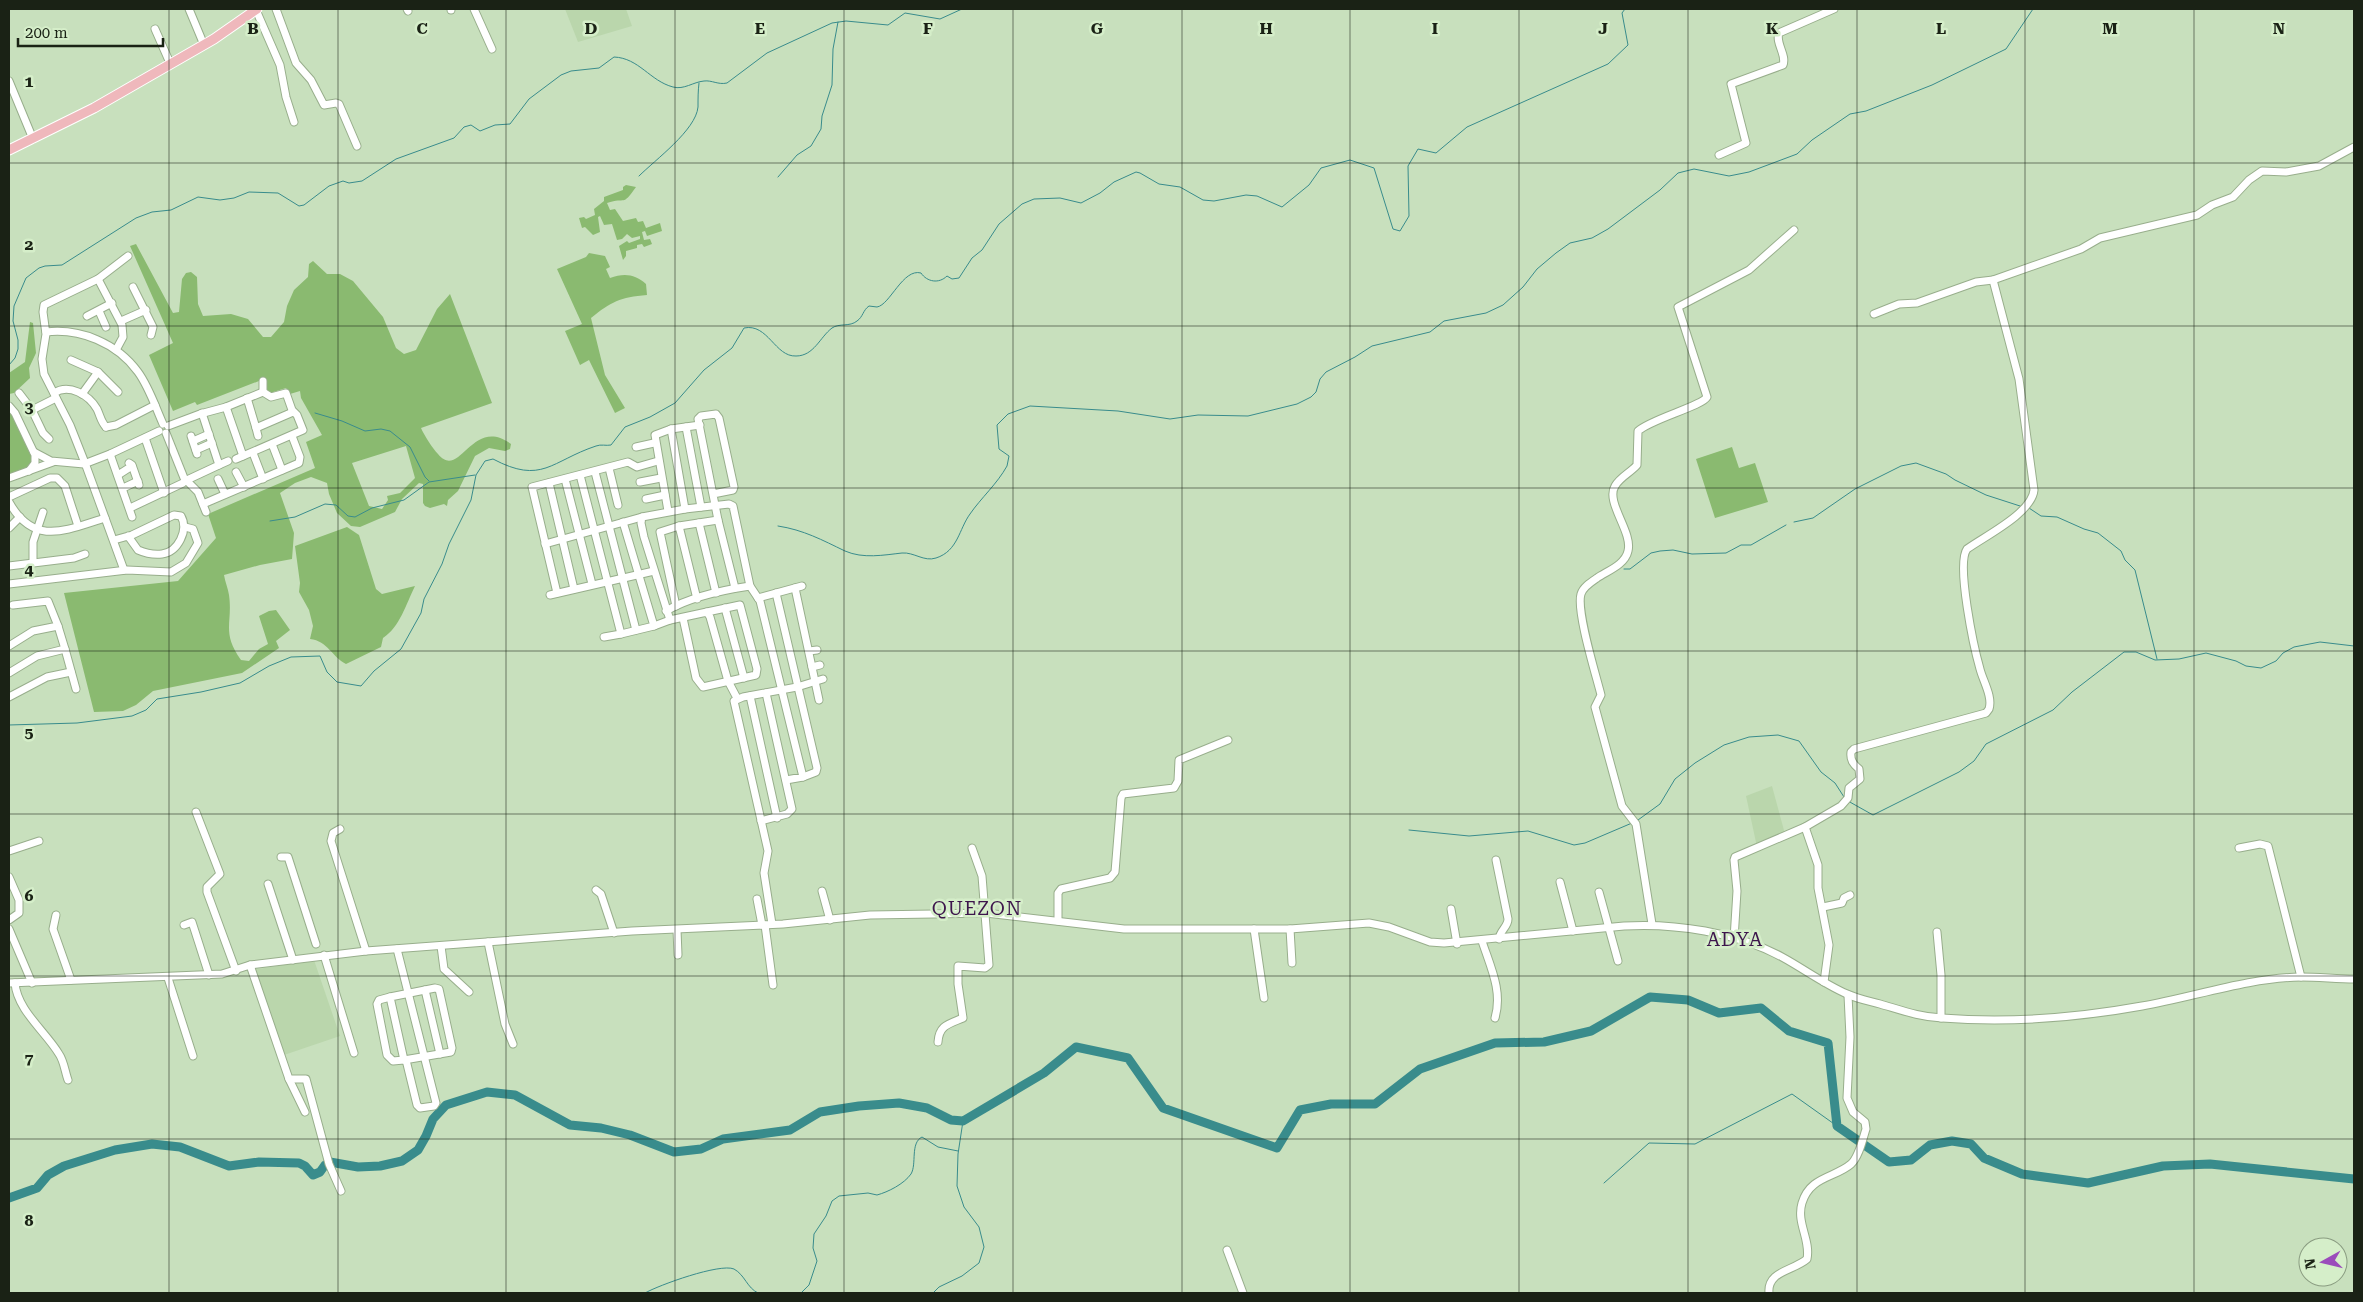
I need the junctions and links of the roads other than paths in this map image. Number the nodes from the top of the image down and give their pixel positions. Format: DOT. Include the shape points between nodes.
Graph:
graph roads {
  1 [pos="189,9"];
  2 [pos="256,9"];
  3 [pos="276,9"];
  4 [pos="474,9"];
  5 [pos="1834,9"];
  6 [pos="155,29"];
  7 [pos="204,44"];
  8 [pos="492,49"];
  9 [pos="170,63"];
  10 [pos="9,81"];
  11 [pos="294,122"];
  12 [pos="33,139"];
  13 [pos="357,146"];
  14 [pos="2354,146"];
  15 [pos="9,150"];
  16 [pos="1719,155"];
  17 [pos="1794,230"];
  18 [pos="128,256"];
  19 [pos="98,279"];
  20 [pos="1993,280"];
  21 [pos="133,287"];
  22 [pos="112,303"];
  23 [pos="146,310"];
  24 [pos="99,311"];
  25 [pos="1874,314"];
  26 [pos="87,316"];
  27 [pos="121,320"];
  28 [pos="106,327"];
  29 [pos="46,332"];
  30 [pos="152,335"];
  31 [pos="116,350"];
  32 [pos="71,360"];
  33 [pos="98,372"];
  34 [pos="263,380"];
  35 [pos="19,392"];
  36 [pos="118,392"];
  37 [pos="263,392"];
  38 [pos="82,394"];
  39 [pos="55,396"];
  40 [pos="247,398"];
  41 [pos="155,405"];
  42 [pos="9,406"];
  43 [pos="226,407"];
  44 [pos="32,410"];
  45 [pos="293,412"];
  46 [pos="202,413"];
  47 [pos="700,425"];
  48 [pos="686,427"];
  49 [pos="164,428"];
  50 [pos="256,428"];
  51 [pos="671,429"];
  52 [pos="209,434"];
  53 [pos="258,436"];
  54 [pos="292,436"];
  55 [pos="144,438"];
  56 [pos="49,439"];
  57 [pos="212,443"];
  58 [pos="654,443"];
  59 [pos="272,444"];
  60 [pos="636,447"];
  61 [pos="34,452"];
  62 [pos="252,453"];
  63 [pos="110,454"];
  64 [pos="55,461"];
  65 [pos="658,461"];
  66 [pos="228,462"];
  67 [pos="86,463"];
  68 [pos="219,465"];
  69 [pos="609,468"];
  70 [pos="282,470"];
  71 [pos="28,471"];
  72 [pos="236,472"];
  73 [pos="595,472"];
  74 [pos="118,475"];
  75 [pos="580,475"];
  76 [pos="9,478"];
  77 [pos="661,478"];
  78 [pos="218,479"];
  79 [pos="263,479"];
  80 [pos="566,479"];
  81 [pos="186,481"];
  82 [pos="640,482"];
  83 [pos="549,483"];
  84 [pos="244,486"];
  85 [pos="122,488"];
  86 [pos="164,493"];
  87 [pos="224,494"];
  88 [pos="713,494"];
  89 [pos="665,495"];
  90 [pos="9,496"];
  91 [pos="646,499"];
  92 [pos="9,502"];
  93 [pos="203,504"];
  94 [pos="618,505"];
  95 [pos="714,505"];
  96 [pos="701,507"];
  97 [pos="130,508"];
  98 [pos="685,509"];
  99 [pos="668,511"];
  100 [pos="43,512"];
  101 [pos="206,512"];
  102 [pos="132,516"];
  103 [pos="642,517"];
  104 [pos="20,518"];
  105 [pos="105,518"];
  106 [pos="718,520"];
  107 [pos="623,522"];
  108 [pos="699,523"];
  109 [pos="78,526"];
  110 [pos="608,526"];
  111 [pos="679,526"];
  112 [pos="184,527"];
  113 [pos="9,528"];
  114 [pos="38,530"];
  115 [pos="593,531"];
  116 [pos="579,535"];
  117 [pos="128,536"];
  118 [pos="562,539"];
  119 [pos="114,540"];
  120 [pos="545,544"];
  121 [pos="85,554"];
  122 [pos="33,562"];
  123 [pos="9,566"];
  124 [pos="124,570"];
  125 [pos="654,571"];
  126 [pos="638,574"];
  127 [pos="624,578"];
  128 [pos="609,581"];
  129 [pos="9,584"];
  130 [pos="592,584"];
  131 [pos="750,586"];
  132 [pos="735,588"];
  133 [pos="574,589"];
  134 [pos="716,593"];
  135 [pos="776,593"];
  136 [pos="758,598"];
  137 [pos="697,599"];
  138 [pos="676,606"];
  139 [pos="10,607"];
  140 [pos="725,608"];
  141 [pos="666,611"];
  142 [pos="707,612"];
  143 [pos="683,618"];
  144 [pos="670,620"];
  145 [pos="58,626"];
  146 [pos="654,626"];
  147 [pos="636,630"];
  148 [pos="621,634"];
  149 [pos="604,637"];
  150 [pos="9,646"];
  151 [pos="65,649"];
  152 [pos="71,672"];
  153 [pos="9,674"];
  154 [pos="744,678"];
  155 [pos="819,680"];
  156 [pos="728,681"];
  157 [pos="797,687"];
  158 [pos="76,689"];
  159 [pos="781,690"];
  160 [pos="766,693"];
  161 [pos="750,696"];
  162 [pos="9,697"];
  163 [pos="737,698"];
  164 [pos="819,700"];
  165 [pos="1228,740"];
  166 [pos="803,777"];
  167 [pos="786,780"];
  168 [pos="196,812"];
  169 [pos="777,818"];
  170 [pos="761,821"];
  171 [pos="1805,827"];
  172 [pos="340,829"];
  173 [pos="38,841"];
  174 [pos="972,848"];
  175 [pos="2239,848"];
  176 [pos="9,851"];
  177 [pos="281,857"];
  178 [pos="1496,860"];
  179 [pos="9,877"];
  180 [pos="1560,882"];
  181 [pos="268,884"];
  182 [pos="596,890"];
  183 [pos="822,891"];
  184 [pos="1599,892"];
  185 [pos="1850,895"];
  186 [pos="757,899"];
  187 [pos="1823,907"];
  188 [pos="1450,909"];
  189 [pos="986,913"];
  190 [pos="56,915"];
  191 [pos="9,920"];
  192 [pos="830,920"];
  193 [pos="1058,921"];
  194 [pos="1652,924"];
  195 [pos="184,925"];
  196 [pos="767,925"];
  197 [pos="1608,928"];
  198 [pos="9,929"];
  199 [pos="1254,929"];
  200 [pos="1290,929"];
  201 [pos="677,930"];
  202 [pos="1573,931"];
  203 [pos="614,932"];
  204 [pos="1937,932"];
  205 [pos="1499,939"];
  206 [pos="1734,939"];
  207 [pos="1482,941"];
  208 [pos="488,942"];
  209 [pos="1457,944"];
  210 [pos="441,946"];
  211 [pos="397,949"];
  212 [pos="366,951"];
  213 [pos="319,952"];
  214 [pos="678,954"];
  215 [pos="293,960"];
  216 [pos="1618,960"];
  217 [pos="1292,963"];
  218 [pos="250,965"];
  219 [pos="236,971"];
  220 [pos="209,975"];
  221 [pos="2301,977"];
  222 [pos="168,978"];
  223 [pos="71,980"];
  224 [pos="2354,980"];
  225 [pos="32,982"];
  226 [pos="1824,982"];
  227 [pos="12,983"];
  228 [pos="773,985"];
  229 [pos="425,990"];
  230 [pos="469,992"];
  231 [pos="407,993"];
  232 [pos="1848,995"];
  233 [pos="390,997"];
  234 [pos="1264,998"];
  235 [pos="1495,1018"];
  236 [pos="1941,1018"];
  237 [pos="938,1042"];
  238 [pos="513,1044"];
  239 [pos="354,1053"];
  240 [pos="440,1054"];
  241 [pos="193,1056"];
  242 [pos="424,1057"];
  243 [pos="405,1060"];
  244 [pos="289,1079"];
  245 [pos="68,1080"];
  246 [pos="305,1112"];
  247 [pos="341,1191"];
  248 [pos="1226,1250"];
  249 [pos="1243,1293"];
  250 [pos="1769,1293"];
  1 -- 7 [label="street"];
  2 -- 7 [label="main road"];
  2 -- 11 [label="street" via="280,65"];
  3 -- 13 [label="street" via="300,68 311,80 324,105 338,104"];
  4 -- 8 [label="street"];
  5 -- 16 [label="street" via="1779,33 1783,65 1731,84 1746,143"];
  6 -- 9 [label="street"];
  7 -- 9 [label="main road"];
  9 -- 12 [label="main road" via="82,115"];
  10 -- 12 [label="street"];
  12 -- 15 [label="main road"];
  14 -- 20 [label="street" via="2319,166 2286,172 2262,171 2232,197 2197,215 2100,238 2081,249"];
  17 -- 194 [label="street" via="1749,270 1678,307 1707,397 1704,402 1684,408 1638,431 1637,465 1614,486 1613,494 1628,540 1628,552 1621,563 1595,579 1581,594 1582,614 1601,695 1595,707 1622,806 1636,824"];
  18 -- 19 [label="street"];
  19 -- 22 [label="street"];
  19 -- 29 [label="street" via="44,304"];
  20 -- 25 [label="street" via="1976,282 1917,303 1899,304"];
  20 -- 171 [label="street" via="2019,380 2034,490 2028,506 1963,554 1969,617 1989,709 1986,713 1854,749 1851,758 1859,770 1860,779 1849,788 1848,798 1841,806"];
  21 -- 23 [label="street"];
  22 -- 24 [label="street"];
  22 -- 27 [label="street"];
  23 -- 27 [label="street"];
  23 -- 30 [label="street"];
  24 -- 26 [label="street"];
  24 -- 28 [label="street"];
  27 -- 31 [label="street" via="123,337"];
  29 -- 31 [label="street" via="79,333"];
  29 -- 39 [label="street" via="43,371"];
  31 -- 41 [label="street" via="138,372"];
  32 -- 33 [label="street"];
  33 -- 36 [label="street"];
  33 -- 38 [label="street"];
  34 -- 37 [label="street"];
  35 -- 44 [label="street"];
  37 -- 40 [label="street"];
  37 -- 45 [label="street" via="271,397 286,392"];
  38 -- 39 [label="street" via="65,389"];
  38 -- 41 [label="street" via="94,404 105,428"];
  39 -- 44 [label="street"];
  39 -- 67 [label="street"];
  40 -- 43 [label="street"];
  40 -- 50 [label="street"];
  41 -- 49 [label="street"];
  42 -- 61 [label="street"];
  43 -- 46 [label="street"];
  43 -- 62 [label="street" via="239,458"];
  44 -- 56 [label="street"];
  45 -- 50 [label="street"];
  45 -- 54 [label="street" via="303,429"];
  46 -- 49 [label="street"];
  46 -- 52 [label="street"];
  47 -- 48 [label="street"];
  47 -- 88 [label="street"];
  47 -- 88 [label="street" via="698,419 701,416 719,416 734,487 733,490"];
  48 -- 51 [label="street"];
  48 -- 96 [label="street"];
  49 -- 55 [label="street"];
  49 -- 81 [label="street"];
  50 -- 53 [label="street"];
  51 -- 58 [label="street" via="656,433"];
  51 -- 98 [label="street"];
  52 -- 57 [label="street"];
  52 -- 57 [label="street" via="192,438 196,452"];
  54 -- 59 [label="street"];
  54 -- 70 [label="street" via="300,461"];
  55 -- 63 [label="street"];
  55 -- 86 [label="street"];
  57 -- 68 [label="street"];
  58 -- 60 [label="street"];
  58 -- 65 [label="street"];
  59 -- 62 [label="street"];
  59 -- 70 [label="street"];
  61 -- 64 [label="street"];
  61 -- 71 [label="street" via="35,463"];
  62 -- 79 [label="street"];
  63 -- 67 [label="street"];
  63 -- 74 [label="street"];
  64 -- 67 [label="street"];
  64 -- 71 [label="street"];
  65 -- 69 [label="street" via="637,467 628,462"];
  65 -- 77 [label="street"];
  66 -- 68 [label="street"];
  67 -- 105 [label="street"];
  68 -- 81 [label="street"];
  69 -- 73 [label="street"];
  69 -- 94 [label="street"];
  70 -- 79 [label="street"];
  71 -- 76 [label="street"];
  72 -- 84 [label="street"];
  73 -- 75 [label="street"];
  73 -- 110 [label="street"];
  74 -- 85 [label="street"];
  74 -- 85 [label="street" via="130,465 139,483"];
  75 -- 80 [label="street"];
  75 -- 115 [label="street"];
  77 -- 82 [label="street"];
  77 -- 89 [label="street"];
  78 -- 87 [label="street"];
  79 -- 84 [label="street"];
  80 -- 83 [label="street"];
  80 -- 116 [label="street"];
  81 -- 86 [label="street"];
  81 -- 93 [label="street" via="198,492"];
  83 -- 118 [label="street"];
  83 -- 120 [label="street" via="529,488"];
  84 -- 87 [label="street"];
  85 -- 97 [label="street"];
  86 -- 97 [label="street"];
  87 -- 93 [label="street"];
  88 -- 95 [label="street"];
  89 -- 91 [label="street"];
  89 -- 99 [label="street"];
  90 -- 109 [label="street" via="57,478 65,486"];
  92 -- 104 [label="street"];
  93 -- 101 [label="street"];
  95 -- 96 [label="street"];
  95 -- 106 [label="street"];
  95 -- 131 [label="street" via="733,506"];
  96 -- 98 [label="street"];
  97 -- 102 [label="street"];
  98 -- 99 [label="street"];
  99 -- 103 [label="street"];
  100 -- 114 [label="street"];
  103 -- 107 [label="street"];
  103 -- 125 [label="street"];
  104 -- 113 [label="street"];
  104 -- 114 [label="street"];
  105 -- 109 [label="street"];
  105 -- 119 [label="street"];
  106 -- 108 [label="street"];
  106 -- 132 [label="street"];
  107 -- 110 [label="street"];
  107 -- 126 [label="street"];
  108 -- 111 [label="street"];
  108 -- 134 [label="street"];
  109 -- 114 [label="street" via="56,532"];
  110 -- 115 [label="street"];
  110 -- 127 [label="street"];
  111 -- 137 [label="street"];
  111 -- 138 [label="street" via="660,532"];
  112 -- 117 [label="street" via="183,518 177,515"];
  112 -- 117 [label="street" via="174,548 162,554 138,550"];
  112 -- 124 [label="street" via="193,529 198,543 181,568 167,572"];
  114 -- 122 [label="street" via="32,548"];
  115 -- 116 [label="street"];
  115 -- 128 [label="street"];
  116 -- 118 [label="street"];
  116 -- 130 [label="street"];
  117 -- 119 [label="street"];
  118 -- 120 [label="street"];
  118 -- 133 [label="street"];
  119 -- 124 [label="street"];
  120 -- 133 [label="street" via="554,594"];
  121 -- 122 [label="street"];
  122 -- 123 [label="street"];
  124 -- 129 [label="street"];
  125 -- 126 [label="street"];
  125 -- 141 [label="street"];
  126 -- 127 [label="street"];
  126 -- 146 [label="street"];
  127 -- 128 [label="street"];
  127 -- 147 [label="street"];
  128 -- 130 [label="street"];
  128 -- 148 [label="street"];
  130 -- 133 [label="street"];
  131 -- 132 [label="street"];
  131 -- 136 [label="street"];
  132 -- 134 [label="street"];
  134 -- 137 [label="street"];
  135 -- 136 [label="street"];
  135 -- 155 [label="street" via="799,587"];
  135 -- 157 [label="street"];
  136 -- 159 [label="street"];
  137 -- 138 [label="street"];
  138 -- 141 [label="street"];
  139 -- 145 [label="street" via="48,601"];
  140 -- 142 [label="street"];
  140 -- 154 [label="street"];
  140 -- 154 [label="street" via="740,605 742,609 758,673"];
  141 -- 144 [label="street"];
  142 -- 143 [label="street"];
  142 -- 156 [label="street"];
  143 -- 144 [label="street"];
  143 -- 156 [label="street" via="698,683 703,687"];
  144 -- 146 [label="street"];
  145 -- 150 [label="street" via="25,634"];
  145 -- 151 [label="street"];
  146 -- 147 [label="street"];
  147 -- 148 [label="street"];
  148 -- 149 [label="street"];
  151 -- 152 [label="street"];
  151 -- 153 [label="street" via="37,656"];
  152 -- 158 [label="street"];
  152 -- 162 [label="street" via="51,675"];
  154 -- 156 [label="street"];
  155 -- 157 [label="street"];
  155 -- 164 [label="street"];
  156 -- 163 [label="street"];
  157 -- 159 [label="street"];
  157 -- 166 [label="street" via="817,768 816,772"];
  159 -- 160 [label="street"];
  159 -- 166 [label="street"];
  160 -- 161 [label="street"];
  160 -- 167 [label="street"];
  161 -- 163 [label="street"];
  161 -- 169 [label="street"];
  163 -- 170 [label="street" via="734,701"];
  165 -- 193 [label="street" via="1179,760 1178,781 1174,788 1123,794 1116,872 1110,878 1061,889 1058,893"];
  166 -- 167 [label="street"];
  167 -- 169 [label="street" via="792,809"];
  168 -- 219 [label="street" via="220,874 207,892"];
  169 -- 170 [label="street"];
  170 -- 196 [label="street" via="768,851 764,873"];
  171 -- 187 [label="street" via="1817,858 1818,888"];
  171 -- 206 [label="street" via="1735,857"];
  172 -- 212 [label="street" via="333,833 331,841"];
  173 -- 176 [label="street"];
  174 -- 189 [label="street" via="982,876"];
  175 -- 221 [label="street" via="2260,844 2268,846"];
  177 -- 213 [label="street" via="288,857"];
  178 -- 205 [label="street" via="1508,919"];
  179 -- 191 [label="street" via="20,905 19,913"];
  180 -- 202 [label="street"];
  181 -- 215 [label="street"];
  182 -- 203 [label="street" via="601,894"];
  183 -- 192 [label="street"];
  184 -- 197 [label="street"];
  185 -- 187 [label="street" via="1841,904"];
  186 -- 196 [label="street"];
  187 -- 226 [label="street" via="1829,945"];
  188 -- 209 [label="street"];
  189 -- 192 [label="street" via="870,915"];
  189 -- 193 [label="street"];
  189 -- 237 [label="street" via="988,967 958,966 963,1018 944,1025"];
  190 -- 223 [label="street" via="53,929"];
  192 -- 196 [label="street"];
  193 -- 199 [label="street" via="1124,929"];
  194 -- 197 [label="street"];
  194 -- 206 [label="street" via="1679,926"];
  195 -- 220 [label="street" via="192,922"];
  196 -- 201 [label="street"];
  196 -- 228 [label="street"];
  197 -- 202 [label="street"];
  197 -- 216 [label="street"];
  198 -- 225 [label="street"];
  199 -- 200 [label="street"];
  199 -- 234 [label="street"];
  200 -- 209 [label="street" via="1368,924 1389,927 1430,942"];
  200 -- 217 [label="street"];
  201 -- 203 [label="street"];
  201 -- 214 [label="street"];
  202 -- 205 [label="street"];
  203 -- 208 [label="street"];
  204 -- 236 [label="street"];
  205 -- 207 [label="street"];
  206 -- 226 [label="street" via="1781,956"];
  207 -- 209 [label="street"];
  207 -- 235 [label="street" via="1498,994"];
  208 -- 210 [label="street"];
  208 -- 238 [label="street" via="505,1024"];
  210 -- 211 [label="street"];
  210 -- 230 [label="street" via="444,969"];
  211 -- 212 [label="street"];
  211 -- 231 [label="street"];
  212 -- 213 [label="street"];
  213 -- 215 [label="street"];
  213 -- 239 [label="street"];
  215 -- 218 [label="street"];
  218 -- 219 [label="street"];
  218 -- 244 [label="street"];
  219 -- 220 [label="street"];
  220 -- 222 [label="street"];
  221 -- 224 [label="street"];
  221 -- 236 [label="street" via="2210,990 2141,1006 2039,1019"];
  222 -- 223 [label="street"];
  222 -- 241 [label="street"];
  223 -- 225 [label="street"];
  225 -- 227 [label="street"];
  226 -- 232 [label="street"];
  227 -- 245 [label="street" via="17,998 61,1056"];
  229 -- 231 [label="street"];
  229 -- 240 [label="street"];
  229 -- 240 [label="street" via="439,989 452,1048 449,1053"];
  231 -- 233 [label="street"];
  231 -- 242 [label="street"];
  232 -- 236 [label="street" via="1918,1016"];
  232 -- 250 [label="street" via="1847,1098 1853,1112 1865,1122 1864,1136 1852,1164 1820,1180 1808,1191 1800,1217 1808,1250 1806,1259 1773,1278 1768,1285"];
  233 -- 243 [label="street"];
  233 -- 243 [label="street" via="379,1000 377,1004 387,1055 393,1061"];
  240 -- 242 [label="street"];
  242 -- 243 [label="street"];
  242 -- 243 [label="street" via="436,1103 424,1108 417,1105"];
  244 -- 246 [label="street"];
  244 -- 247 [label="street" via="306,1079 328,1163"];
  248 -- 249 [label="street"];
}
